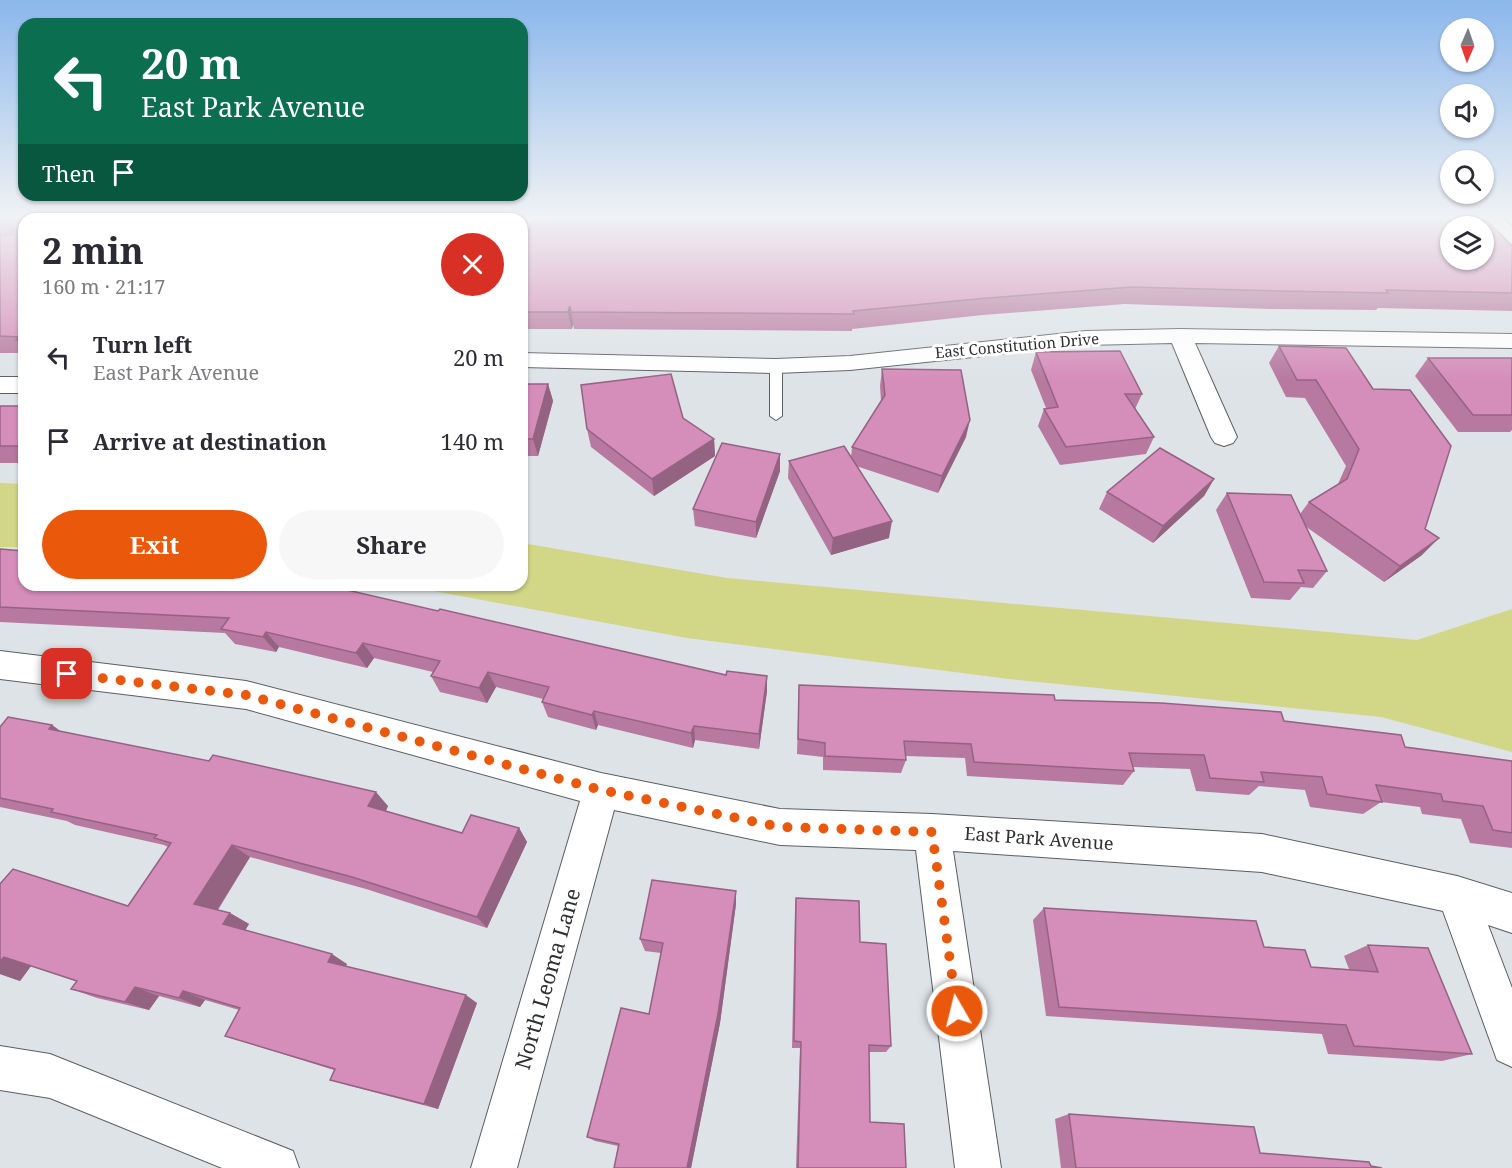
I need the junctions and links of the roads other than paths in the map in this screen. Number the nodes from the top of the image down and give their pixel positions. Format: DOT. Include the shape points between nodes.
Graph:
graph roads {
  1 [pos="1180,336"];
  2 [pos="1512,341"];
  3 [pos="528,360"];
  4 [pos="776,366"];
  5 [pos="0,385"];
  6 [pos="18,385"];
  7 [pos="776,416"];
  8 [pos="1224,437"];
  9 [pos="0,665"];
  10 [pos="601,790"];
  11 [pos="932,832"];
  12 [pos="1457,895"];
  13 [pos="1512,913"];
  14 [pos="1512,1045"];
  15 [pos="0,1068"];
  16 [pos="276,1168"];
  17 [pos="494,1168"];
  18 [pos="978,1168"];
  1 -- 2 [label="street, East Constitution Drive"];
  1 -- 4 [label="street, East Constitution Drive" via="1086,338 850,363"];
  1 -- 8 [label="street"];
  3 -- 4 [label="street, East Constitution Drive"];
  4 -- 7 [label="lane"];
  5 -- 6 [label="street"];
  9 -- 10 [label="street, East Park Avenue" via="246,695"];
  10 -- 11 [label="street, East Park Avenue" via="780,827"];
  10 -- 17 [label="street, North Leoma Lane"];
  11 -- 12 [label="street, East Park Avenue" via="1262,853"];
  11 -- 18 [label="street"];
  12 -- 13 [label="street, East Park Avenue"];
  12 -- 14 [label="street"];
  15 -- 16 [label="street" via="50,1077"];
}
